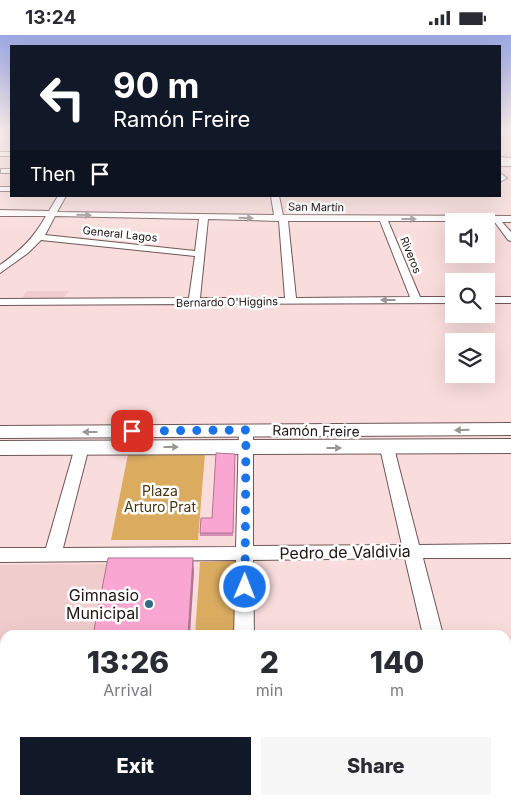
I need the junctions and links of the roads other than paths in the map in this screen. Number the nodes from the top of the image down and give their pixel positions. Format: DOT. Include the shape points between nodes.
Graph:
graph roads {
  1 [pos="61,197"];
  2 [pos="276,197"];
  3 [pos="0,213"];
  4 [pos="52,214"];
  5 [pos="204,217"];
  6 [pos="281,218"];
  7 [pos="383,219"];
  8 [pos="496,219"];
  9 [pos="511,219"];
  10 [pos="39,237"];
  11 [pos="511,238"];
  12 [pos="198,254"];
  13 [pos="0,271"];
  14 [pos="511,299"];
  15 [pos="416,300"];
  16 [pos="445,300"];
  17 [pos="495,300"];
  18 [pos="291,301"];
  19 [pos="0,302"];
  20 [pos="194,303"];
  21 [pos="511,429"];
  22 [pos="0,432"];
  23 [pos="246,439"];
  24 [pos="511,446"];
  25 [pos="82,447"];
  26 [pos="0,448"];
  27 [pos="387,448"];
  28 [pos="412,551"];
  29 [pos="511,551"];
  30 [pos="245,554"];
  31 [pos="0,555"];
  32 [pos="54,555"];
  33 [pos="244,630"];
  34 [pos="432,630"];
  1 -- 4 [label="street"];
  2 -- 6 [label="street"];
  3 -- 4 [label="street, San Martín"];
  4 -- 5 [label="street, San Martín, one-way"];
  4 -- 10 [label="street"];
  5 -- 6 [label="street, San Martín, one-way"];
  5 -- 12 [label="street"];
  6 -- 7 [label="street, San Martín"];
  6 -- 18 [label="street"];
  7 -- 8 [label="street, San Martín, one-way"];
  7 -- 15 [label="street, Riveros"];
  8 -- 9 [label="street, San Martín"];
  8 -- 11 [label="street"];
  10 -- 12 [label="street, General Lagos"];
  10 -- 13 [label="street"];
  12 -- 20 [label="street"];
  14 -- 17 [label="street"];
  15 -- 16 [label="street, Bernardo O'Higgins"];
  15 -- 18 [label="street, Bernardo O'Higgins, one-way"];
  18 -- 20 [label="street, Bernardo O'Higgins"];
  19 -- 20 [label="street, Bernardo O'Higgins"];
  21 -- 23 [label="main road, Ramón Freire, one-way"];
  23 -- 22 [label="main road, Ramón Freire, one-way"];
  25 -- 23 [label="main road, Ramón Freire, one-way"];
  23 -- 27 [label="main road, Ramón Freire, one-way"];
  23 -- 30 [label="street"];
  24 -- 27 [label="main road, Ramón Freire"];
  25 -- 26 [label="main road, Ramón Freire"];
  25 -- 32 [label="street"];
  27 -- 28 [label="street"];
  28 -- 29 [label="street, Pedro de Valdivia"];
  28 -- 30 [label="street, Pedro de Valdivia"];
  28 -- 34 [label="street"];
  30 -- 32 [label="street, Pedro de Valdivia"];
  30 -- 33 [label="street"];
  31 -- 32 [label="street, Pedro de Valdivia"];
}
